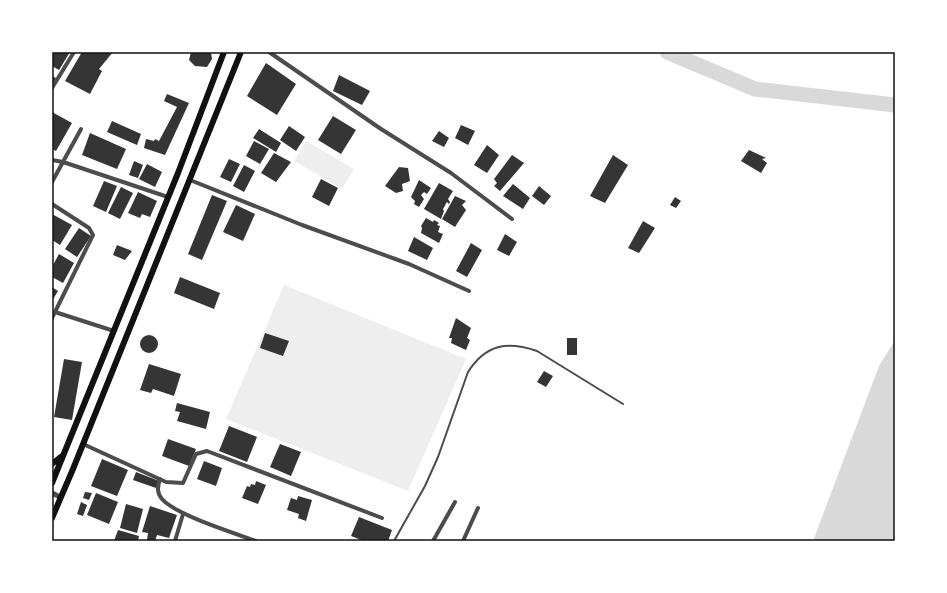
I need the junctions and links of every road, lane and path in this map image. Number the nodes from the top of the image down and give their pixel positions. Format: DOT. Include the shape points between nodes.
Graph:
graph roads {
  1 [pos="74,52"];
  2 [pos="224,52"];
  3 [pos="241,52"];
  4 [pos="269,52"];
  5 [pos="52,88"];
  6 [pos="81,129"];
  7 [pos="52,160"];
  8 [pos="64,162"];
  9 [pos="190,180"];
  10 [pos="52,182"];
  11 [pos="168,197"];
  12 [pos="52,204"];
  13 [pos="512,219"];
  14 [pos="469,291"];
  15 [pos="55,312"];
  16 [pos="52,318"];
  17 [pos="114,331"];
  18 [pos="623,404"];
  19 [pos="83,444"];
  20 [pos="67,450"];
  21 [pos="52,464"];
  22 [pos="160,479"];
  23 [pos="52,484"];
  24 [pos="52,493"];
  25 [pos="60,498"];
  26 [pos="455,502"];
  27 [pos="478,508"];
  28 [pos="183,514"];
  29 [pos="52,518"];
  30 [pos="382,518"];
  31 [pos="175,541"];
  32 [pos="256,541"];
  33 [pos="394,541"];
  34 [pos="433,541"];
  35 [pos="463,541"];
  1 -- 5 [label="street"];
  2 -- 11 [label="main road"];
  3 -- 9 [label="main road"];
  4 -- 13 [label="street" via="450,173"];
  6 -- 8 [label="street"];
  7 -- 8 [label="street"];
  8 -- 10 [label="street"];
  8 -- 11 [label="street"];
  9 -- 14 [label="street" via="302,225 410,264"];
  9 -- 19 [label="main road"];
  11 -- 17 [label="main road"];
  12 -- 15 [label="street" via="89,228 93,235"];
  15 -- 16 [label="street"];
  15 -- 17 [label="street"];
  17 -- 20 [label="main road"];
  18 -- 33 [label="lane" via="537,350 508,345 487,351 468,372 438,457"];
  19 -- 22 [label="street"];
  19 -- 25 [label="main road"];
  20 -- 21 [label="main road"];
  20 -- 23 [label="main road"];
  22 -- 28 [label="street" via="157,489 161,498"];
  22 -- 30 [label="street" via="183,484 196,454 206,451"];
  24 -- 25 [label="street"];
  25 -- 29 [label="main road"];
  26 -- 34 [label="street"];
  27 -- 35 [label="street"];
  28 -- 31 [label="street"];
  28 -- 32 [label="street"];
}
